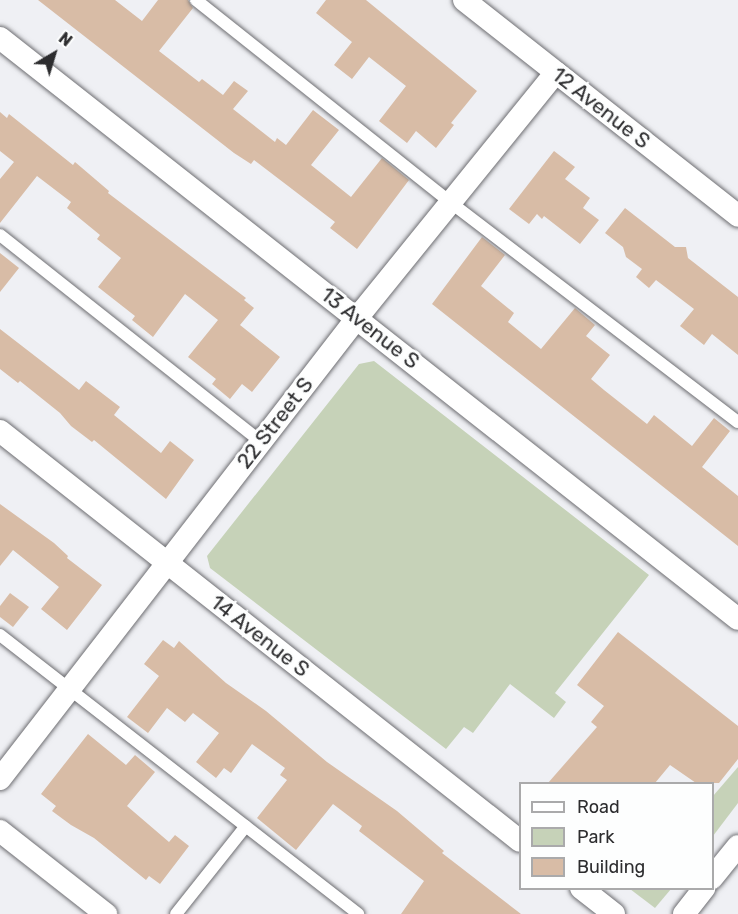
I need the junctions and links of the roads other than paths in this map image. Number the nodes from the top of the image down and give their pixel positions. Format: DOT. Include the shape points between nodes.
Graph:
graph roads {
  1 [pos="196,0"];
  2 [pos="464,0"];
  3 [pos="0,38"];
  4 [pos="556,72"];
  5 [pos="450,202"];
  6 [pos="738,216"];
  7 [pos="0,235"];
  8 [pos="357,318"];
  9 [pos="738,422"];
  10 [pos="0,431"];
  11 [pos="261,442"];
  12 [pos="168,564"];
  13 [pos="738,619"];
  14 [pos="0,635"];
  15 [pos="70,689"];
  16 [pos="0,779"];
  17 [pos="246,826"];
  18 [pos="0,831"];
  19 [pos="519,840"];
  20 [pos="738,846"];
  21 [pos="714,876"];
  22 [pos="584,890"];
  23 [pos="702,890"];
  24 [pos="106,914"];
  25 [pos="176,914"];
  26 [pos="358,914"];
  27 [pos="614,914"];
  28 [pos="684,914"];
  1 -- 5 [label="lane"];
  2 -- 4 [label="street, 12 Avenue S"];
  3 -- 8 [label="street, 13 Avenue S"];
  4 -- 5 [label="street, 22 Street S"];
  4 -- 6 [label="street, 12 Avenue S"];
  5 -- 8 [label="street, 22 Street S"];
  5 -- 9 [label="lane"];
  7 -- 11 [label="lane"];
  8 -- 11 [label="street, 22 Street S"];
  8 -- 13 [label="street, 13 Avenue S"];
  10 -- 12 [label="street, 14 Avenue S"];
  11 -- 12 [label="street, 22 Street S"];
  12 -- 15 [label="street, 22 Street S"];
  12 -- 19 [label="street, 14 Avenue S"];
  14 -- 15 [label="lane"];
  15 -- 16 [label="street, 22 Street S"];
  15 -- 17 [label="lane"];
  17 -- 25 [label="lane"];
  17 -- 26 [label="lane"];
  18 -- 24 [label="street"];
  20 -- 21 [label="street"];
  22 -- 27 [label="street"];
  23 -- 28 [label="street"];
}
